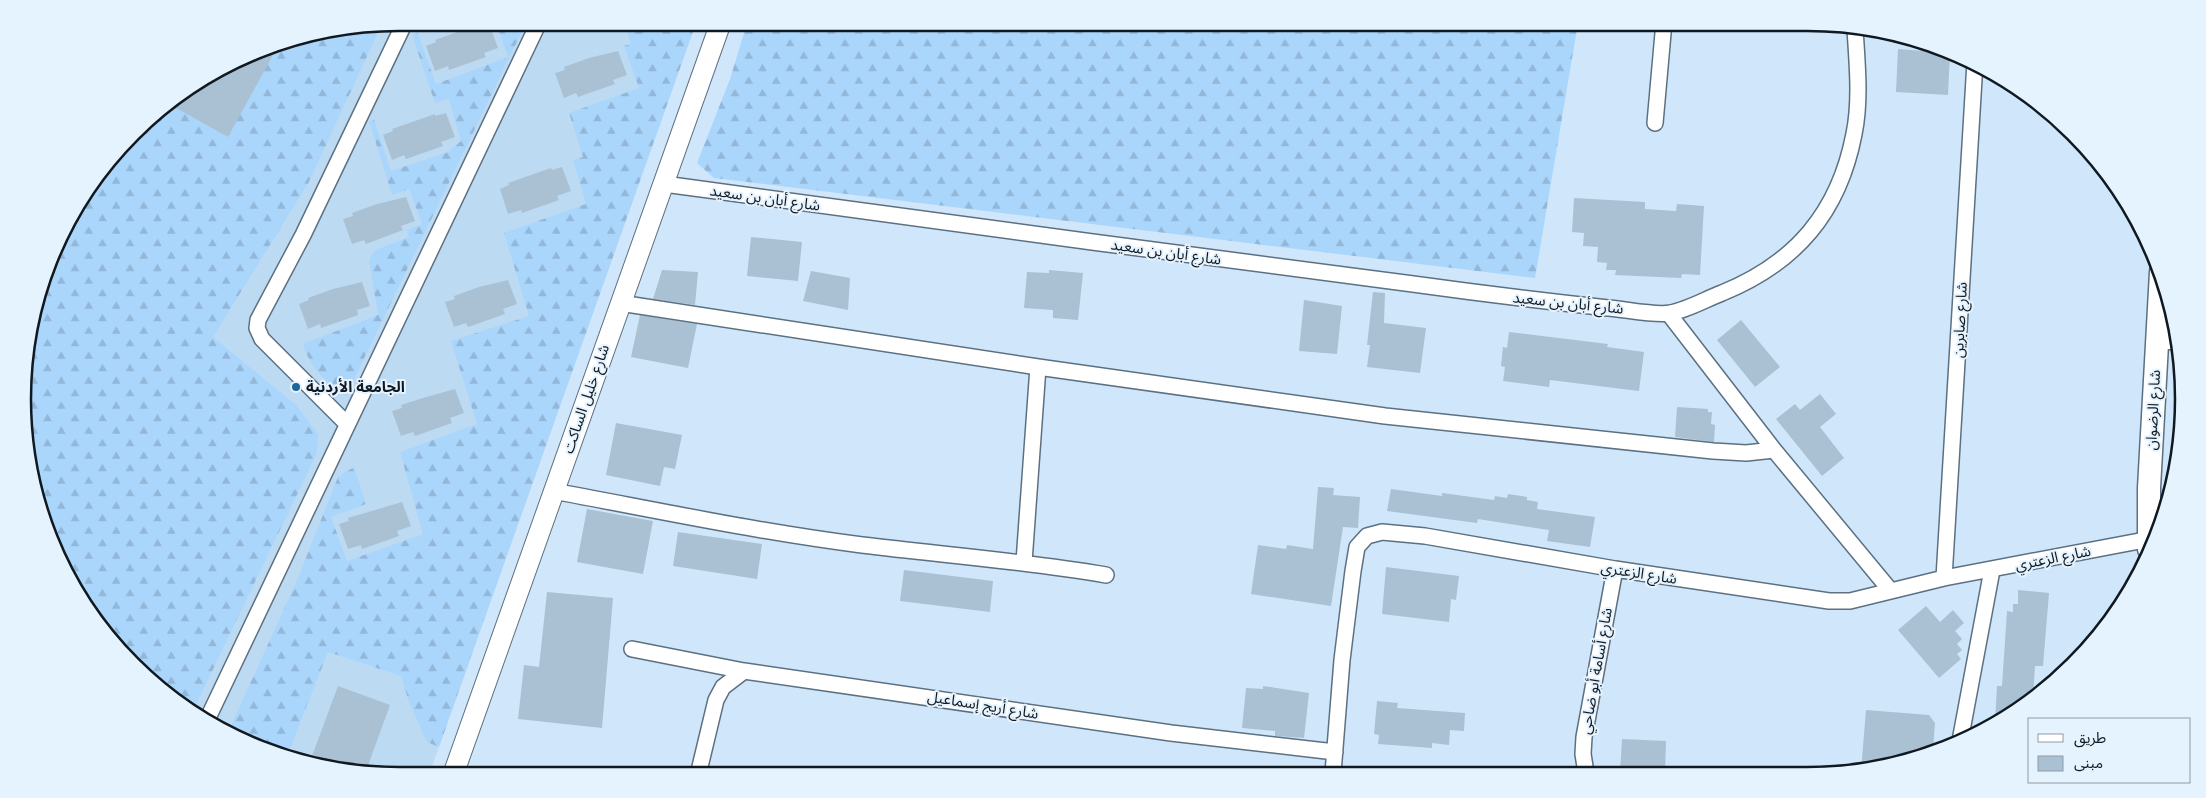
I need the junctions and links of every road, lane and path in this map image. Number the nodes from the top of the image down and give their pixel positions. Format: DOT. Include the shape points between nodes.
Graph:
graph roads {
  1 [pos="401,31"];
  2 [pos="535,31"];
  3 [pos="718,31"];
  4 [pos="1663,31"];
  5 [pos="1856,34"];
  6 [pos="1974,72"];
  7 [pos="1656,123"];
  8 [pos="664,184"];
  9 [pos="620,303"];
  10 [pos="1669,314"];
  11 [pos="2166,318"];
  12 [pos="2168,342"];
  13 [pos="1038,367"];
  14 [pos="347,424"];
  15 [pos="1774,450"];
  16 [pos="553,491"];
  17 [pos="2149,534"];
  18 [pos="2145,545"];
  19 [pos="1024,562"];
  20 [pos="1615,569"];
  21 [pos="1992,570"];
  22 [pos="1106,575"];
  23 [pos="1944,578"];
  24 [pos="1890,590"];
  25 [pos="632,649"];
  26 [pos="744,670"];
  27 [pos="210,714"];
  28 [pos="1962,733"];
  29 [pos="1335,752"];
  30 [pos="456,767"];
  31 [pos="700,767"];
  32 [pos="1334,767"];
  33 [pos="1585,767"];
  1 -- 14 [label="street" via="303,235 258,320 257,328 262,339"];
  2 -- 14 [label="street"];
  3 -- 8 [label="street, شارع خليل الساكت"];
  4 -- 7 [label="street"];
  5 -- 10 [label="street" via="1854,132 1843,174 1828,207 1810,234 1788,255 1736,287"];
  6 -- 23 [label="street, شارع صابرين"];
  8 -- 9 [label="street, شارع خليل الساكت"];
  8 -- 10 [label="street, شارع أبان بن سعيد" via="1263,265"];
  9 -- 13 [label="street"];
  9 -- 16 [label="street, شارع خليل الساكت"];
  10 -- 15 [label="street"];
  11 -- 12 [label="main road, شارع الرضوان"];
  12 -- 17 [label="main road, شارع الرضوان" via="2149,488"];
  13 -- 15 [label="street" via="1385,416 1713,451 1746,453"];
  13 -- 19 [label="street"];
  14 -- 27 [label="street"];
  15 -- 24 [label="street"];
  16 -- 19 [label="street" via="861,545"];
  16 -- 30 [label="street, شارع خليل الساكت"];
  18 -- 21 [label="street, شارع الزعتري"];
  19 -- 22 [label="street"];
  20 -- 24 [label="street, شارع الزعتري" via="1829,601 1850,601"];
  20 -- 29 [label="street, شارع الزعتري" via="1425,536 1382,532 1367,536 1357,547 1353,571"];
  20 -- 33 [label="street, شارع أسامة أبو ضاحي" via="1584,737"];
  21 -- 23 [label="street, شارع الزعتري"];
  21 -- 28 [label="street"];
  23 -- 24 [label="street, شارع الزعتري"];
  25 -- 26 [label="street, شارع أريج إسماعيل"];
  26 -- 29 [label="street, شارع أريج إسماعيل" via="1172,733"];
  26 -- 31 [label="street" via="723,687 716,700"];
  29 -- 32 [label="street, شارع الزعتري"];
}
